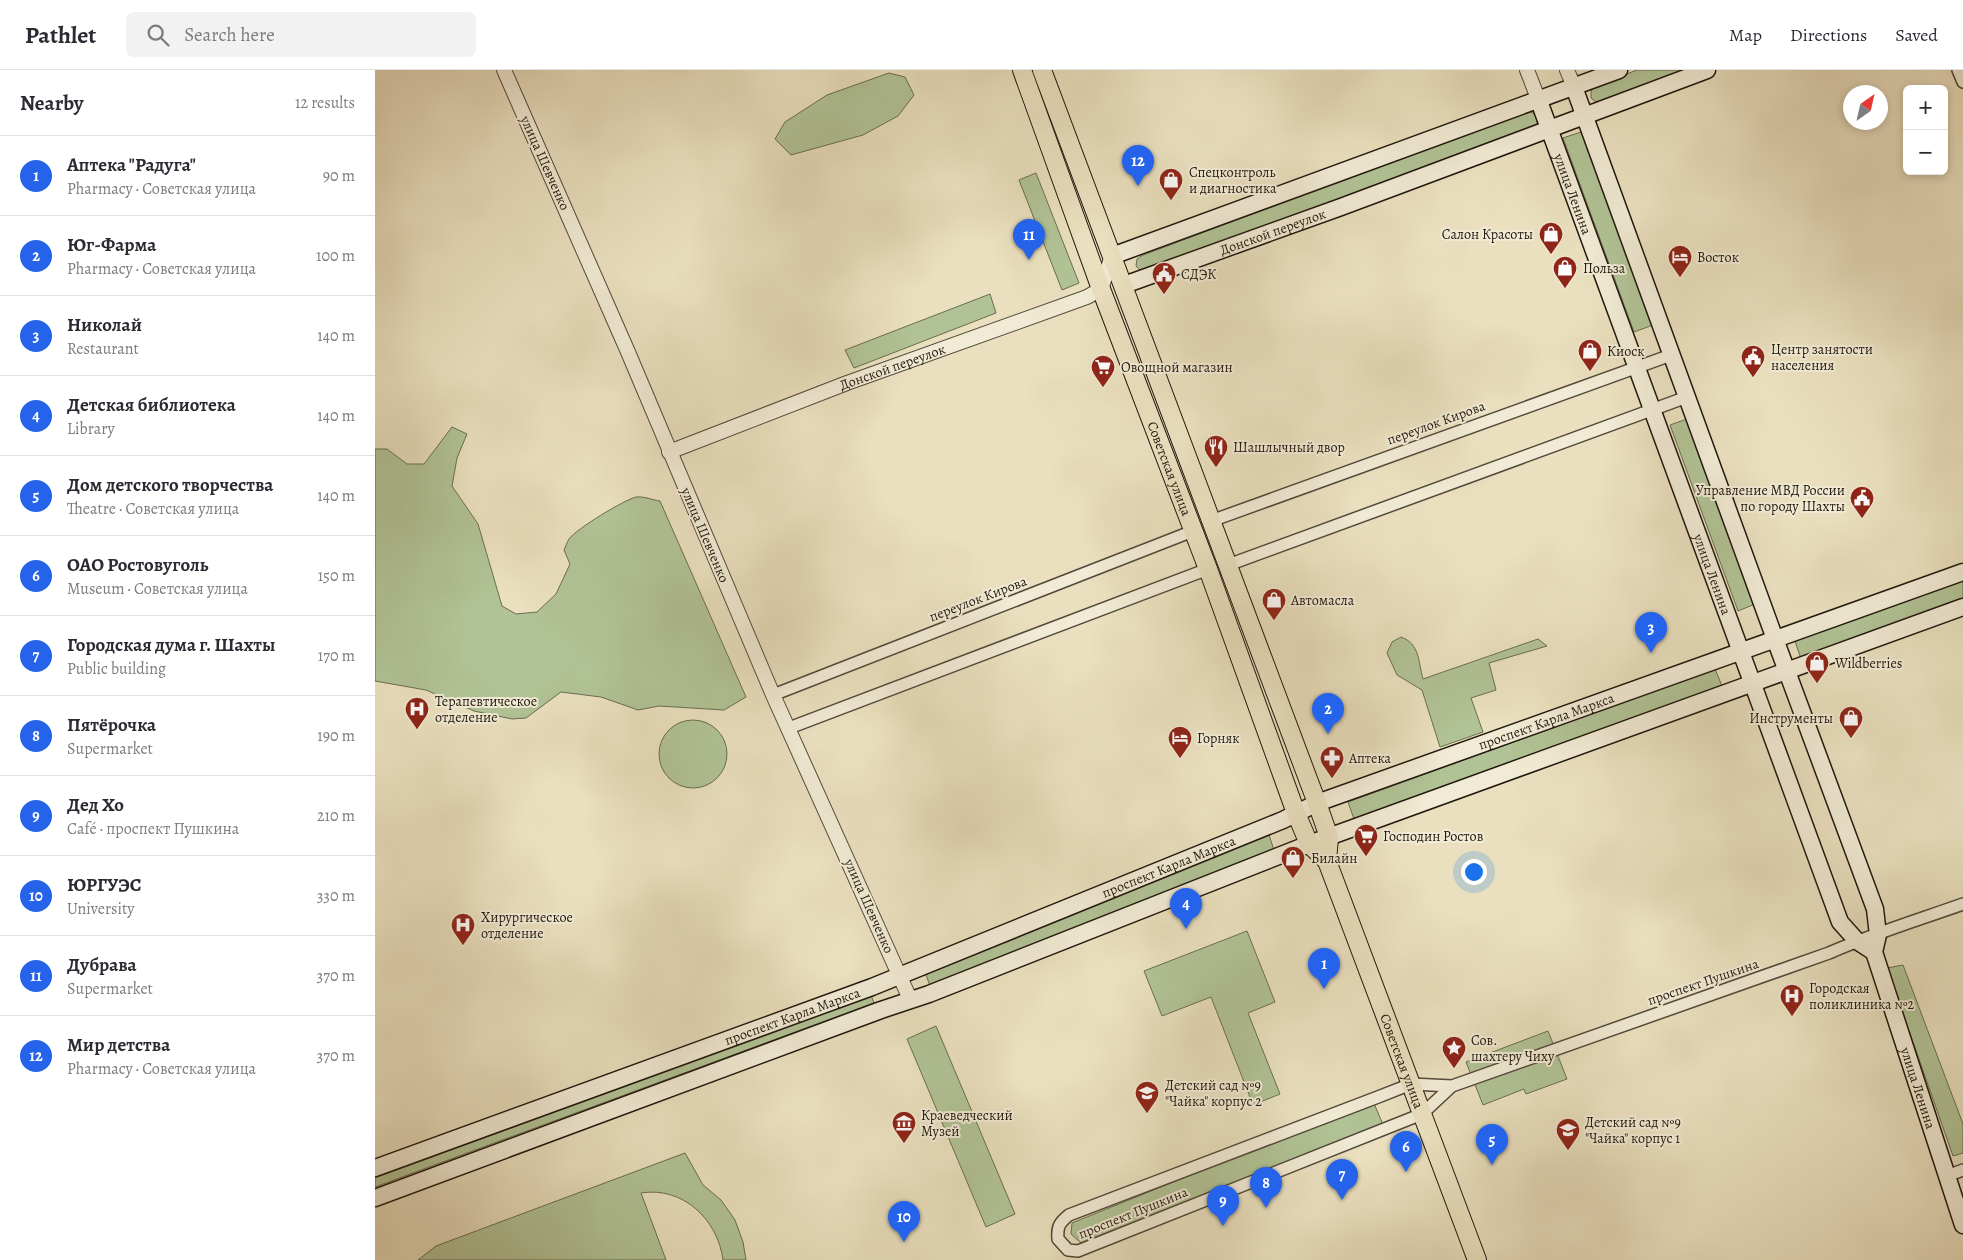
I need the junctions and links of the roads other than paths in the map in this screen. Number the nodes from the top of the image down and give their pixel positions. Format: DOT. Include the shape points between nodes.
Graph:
graph roads {
  1 [pos="504,70"];
  2 [pos="1021,70"];
  3 [pos="1042,70"];
  4 [pos="1527,70"];
  5 [pos="1567,70"];
  6 [pos="1619,70"];
  7 [pos="1707,70"];
  8 [pos="1958,70"];
  9 [pos="1963,82"];
  10 [pos="1574,87"];
  11 [pos="1539,100"];
  12 [pos="1584,116"];
  13 [pos="1550,130"];
  14 [pos="1112,256"];
  15 [pos="1123,285"];
  16 [pos="1101,288"];
  17 [pos="1671,355"];
  18 [pos="1636,366"];
  19 [pos="1687,397"];
  20 [pos="1652,411"];
  21 [pos="669,452"];
  22 [pos="1211,521"];
  23 [pos="1193,531"];
  24 [pos="1228,564"];
  25 [pos="1208,569"];
  26 [pos="1963,572"];
  27 [pos="1963,607"];
  28 [pos="1775,639"];
  29 [pos="1740,652"];
  30 [pos="1786,670"];
  31 [pos="1751,682"];
  32 [pos="773,695"];
  33 [pos="789,728"];
  34 [pos="1317,803"];
  35 [pos="1296,813"];
  36 [pos="1329,837"];
  37 [pos="1309,844"];
  38 [pos="1327,861"];
  39 [pos="1963,904"];
  40 [pos="1878,935"];
  41 [pos="1857,941"];
  42 [pos="1874,952"];
  43 [pos="899,976"];
  44 [pos="910,999"];
  45 [pos="1411,1084"];
  46 [pos="1452,1086"];
  47 [pos="1422,1114"];
  48 [pos="375,1168"];
  49 [pos="1963,1170"];
  50 [pos="1947,1176"];
  51 [pos="375,1198"];
  52 [pos="1963,1225"];
  53 [pos="1477,1260"];
  1 -- 21 [label="street, улица Шевченко"];
  2 -- 16 [label="main road, Советская улица"];
  3 -- 14 [label="main road, Советская улица"];
  4 -- 11 [label="street, улица Ленина"];
  5 -- 10 [label="street"];
  6 -- 10 [label="main road"];
  7 -- 12 [label="main road, Донской переулок"];
  8 -- 9 [label="street"];
  10 -- 11 [label="main road"];
  10 -- 12 [label="main road"];
  11 -- 13 [label="main road, улица Ленина"];
  11 -- 14 [label="main road"];
  12 -- 13 [label="main road, Донской переулок"];
  12 -- 17 [label="main road"];
  13 -- 15 [label="main road, Донской переулок"];
  13 -- 18 [label="main road, улица Ленина"];
  14 -- 15 [label="main road, Советская улица"];
  14 -- 16 [label="street"];
  15 -- 16 [label="main road, Донской переулок"];
  15 -- 22 [label="main road, Советская улица"];
  16 -- 21 [label="street, Донской переулок" via="1087,296"];
  16 -- 23 [label="main road, Советская улица"];
  17 -- 18 [label="street, переулок Кирова"];
  17 -- 19 [label="main road"];
  18 -- 20 [label="main road, улица Ленина"];
  18 -- 22 [label="street, переулок Кирова"];
  19 -- 20 [label="street"];
  19 -- 28 [label="main road"];
  20 -- 24 [label="street"];
  20 -- 29 [label="main road, улица Ленина"];
  21 -- 32 [label="street, улица Шевченко"];
  22 -- 24 [label="main road, Советская улица"];
  23 -- 25 [label="main road, Советская улица"];
  23 -- 32 [label="street, переулок Кирова"];
  24 -- 34 [label="main road, Советская улица"];
  25 -- 33 [label="street"];
  25 -- 35 [label="main road, Советская улица"];
  26 -- 28 [label="main road, проспект Карла Маркса"];
  27 -- 30 [label="main road, проспект Карла Маркса"];
  28 -- 29 [label="main road, проспект Карла Маркса"];
  28 -- 30 [label="main road"];
  29 -- 31 [label="main road, улица Ленина"];
  29 -- 34 [label="main road, проспект Карла Маркса"];
  30 -- 31 [label="main road, проспект Карла Маркса"];
  30 -- 40 [label="main road" via="1875,909"];
  31 -- 36 [label="main road, проспект Карла Маркса"];
  31 -- 41 [label="main road, улица Ленина" via="1840,922"];
  32 -- 33 [label="street, улица Шевченко"];
  33 -- 43 [label="street, улица Шевченко"];
  34 -- 35 [label="main road, проспект Карла Маркса"];
  34 -- 36 [label="main road, Советская улица"];
  35 -- 37 [label="main road, Советская улица"];
  35 -- 43 [label="main road, проспект Карла Маркса"];
  36 -- 37 [label="main road, проспект Карла Маркса"];
  36 -- 38 [label="main road, Советская улица"];
  37 -- 38 [label="main road, Советская улица"];
  37 -- 44 [label="main road, проспект Карла Маркса"];
  38 -- 45 [label="main road, Советская улица"];
  39 -- 40 [label="street, проспект Пушкина"];
  40 -- 41 [label="street, проспект Пушкина"];
  40 -- 42 [label="main road"];
  41 -- 42 [label="main road, улица Ленина"];
  41 -- 46 [label="street, проспект Пушкина"];
  42 -- 50 [label="main road, улица Ленина"];
  43 -- 44 [label="street, улица Шевченко"];
  43 -- 48 [label="main road, проспект Карла Маркса"];
  44 -- 51 [label="main road, проспект Карла Маркса"];
  45 -- 46 [label="street, проспект Пушкина"];
  45 -- 47 [label="main road, Советская улица"];
  45 -- 47 [label="street, проспект Пушкина" via="1069,1215 1057,1228 1058,1239 1068,1250 1079,1251"];
  46 -- 47 [label="street, проспект Пушкина"];
  47 -- 53 [label="main road, Советская улица"];
  49 -- 50 [label="street"];
  50 -- 52 [label="main road, улица Ленина"];
}
